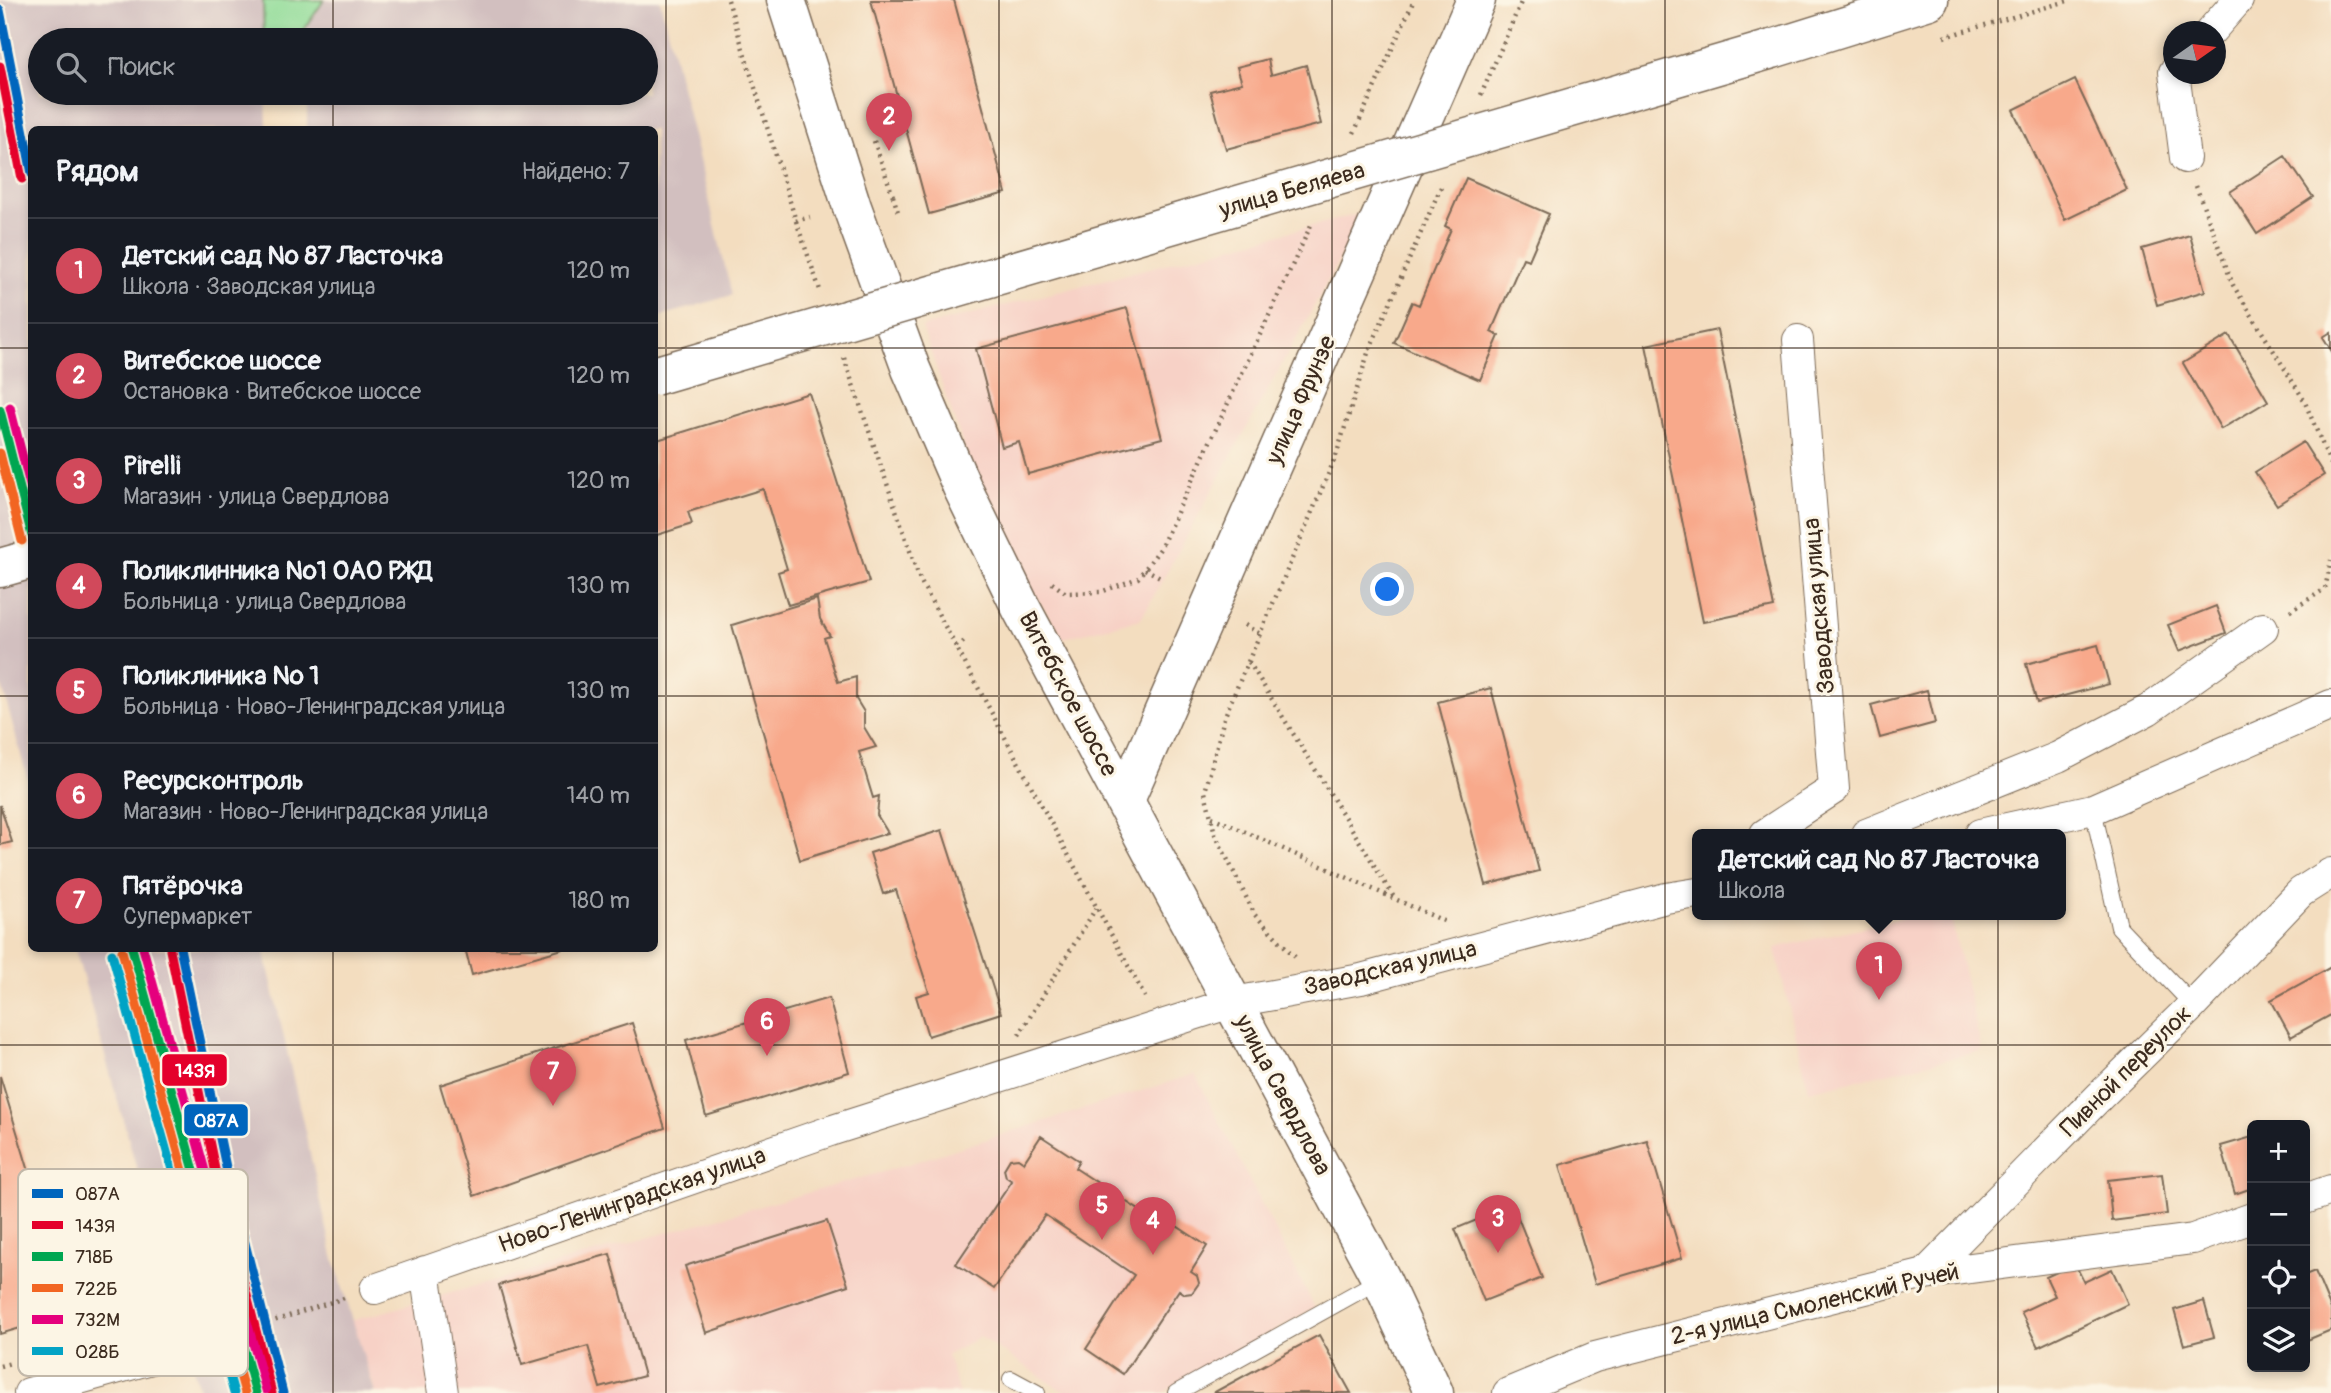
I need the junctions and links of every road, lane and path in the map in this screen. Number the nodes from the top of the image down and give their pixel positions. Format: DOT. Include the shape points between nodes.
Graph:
graph roads {
  1 [pos="728,0"];
  2 [pos="786,0"];
  3 [pos="1414,0"];
  4 [pos="1476,0"];
  5 [pos="1522,0"];
  6 [pos="1929,0"];
  7 [pos="2071,0"];
  8 [pos="2238,0"];
  9 [pos="2220,21"];
  10 [pos="1941,38"];
  11 [pos="2176,84"];
  12 [pos="1478,101"];
  13 [pos="1352,137"];
  14 [pos="2185,158"];
  15 [pos="1445,176"];
  16 [pos="893,196"];
  17 [pos="1317,212"];
  18 [pos="810,217"];
  19 [pos="796,222"];
  20 [pos="901,222"];
  21 [pos="823,298"];
  22 [pos="1798,341"];
  23 [pos="841,348"];
  24 [pos="658,375"];
  25 [pos="2331,465"];
  26 [pos="28,560"];
  27 [pos="2331,560"];
  28 [pos="0,568"];
  29 [pos="1145,569"];
  30 [pos="1160,577"];
  31 [pos="1045,578"];
  32 [pos="2328,590"];
  33 [pos="1245,625"];
  34 [pos="2263,628"];
  35 [pos="1260,634"];
  36 [pos="967,640"];
  37 [pos="956,646"];
  38 [pos="1248,662"];
  39 [pos="2331,705"];
  40 [pos="1125,800"];
  41 [pos="2093,809"];
  42 [pos="1211,817"];
  43 [pos="1773,829"];
  44 [pos="1878,829"];
  45 [pos="2003,829"];
  46 [pos="2331,873"];
  47 [pos="1692,881"];
  48 [pos="1692,894"];
  49 [pos="1666,898"];
  50 [pos="1396,900"];
  51 [pos="1096,907"];
  52 [pos="1494,943"];
  53 [pos="1322,986"];
  54 [pos="1234,1002"];
  55 [pos="2193,1005"];
  56 [pos="1161,1026"];
  57 [pos="992,1080"];
  58 [pos="2331,1190"];
  59 [pos="2310,1197"];
  60 [pos="2247,1220"];
  61 [pos="425,1271"];
  62 [pos="1925,1274"];
  63 [pos="1381,1279"];
  64 [pos="375,1289"];
  65 [pos="248,1329"];
  66 [pos="90,1376"];
  67 [pos="1011,1379"];
  68 [pos="29,1393"];
  69 [pos="443,1393"];
  70 [pos="1037,1393"];
  71 [pos="1176,1393"];
  72 [pos="1434,1393"];
  73 [pos="1508,1393"];
  1 -- 19 [label="path"];
  2 -- 40 [label="main road, Витебское шоссе" via="852,206 911,369 1021,608"];
  3 -- 13 [label="path"];
  4 -- 40 [label="main road, улица Фрунзе"];
  5 -- 12 [label="path"];
  6 -- 24 [label="main road, улица Беляева, bridge" via="1772,50"];
  7 -- 10 [label="path"];
  8 -- 9 [label="street"];
  11 -- 14 [label="street"];
  14 -- 25 [label="path" via="2233,285 2304,400"];
  15 -- 35 [label="path" via="1368,353 1336,456"];
  16 -- 20 [label="path"];
  17 -- 29 [label="path" via="1160,549"];
  18 -- 19 [label="path"];
  19 -- 21 [label="path"];
  22 -- 43 [label="street, Заводская улица" via="1834,789"];
  23 -- 37 [label="path" via="920,580"];
  26 -- 28 [label="main road"];
  27 -- 32 [label="path"];
  29 -- 30 [label="path"];
  29 -- 31 [label="path" via="1138,578 1101,592 1066,593"];
  32 -- 34 [label="path"];
  33 -- 35 [label="path"];
  34 -- 44 [label="street" via="2148,710 2069,751"];
  35 -- 38 [label="path"];
  36 -- 37 [label="path"];
  37 -- 51 [label="path"];
  38 -- 42 [label="path" via="1224,718 1205,793"];
  38 -- 50 [label="path"];
  39 -- 41 [label="street"];
  40 -- 54 [label="main road, улица Свердлова"];
  41 -- 45 [label="street"];
  41 -- 55 [label="lane" via="2119,928"];
  42 -- 50 [label="path"];
  42 -- 53 [label="path" via="1255,915"];
  46 -- 55 [label="street, Пивной переулок" via="2301,892"];
  47 -- 49 [label="street, Заводская улица"];
  48 -- 49 [label="street, Заводская улица"];
  49 -- 52 [label="street, Заводская улица"];
  50 -- 52 [label="path"];
  51 -- 56 [label="path"];
  51 -- 57 [label="path"];
  52 -- 53 [label="street, Заводская улица"];
  53 -- 54 [label="street, Заводская улица"];
  54 -- 56 [label="street, Ново-Ленинградская улица"];
  54 -- 63 [label="main road, улица Свердлова"];
  55 -- 62 [label="street, Пивной переулок"];
  56 -- 57 [label="street, Ново-Ленинградская улица"];
  57 -- 61 [label="street, Ново-Ленинградская улица"];
  58 -- 59 [label="street"];
  60 -- 62 [label="street, 2-я улица Смоленский Ручей" via="2193,1239"];
  61 -- 64 [label="street, Ново-Ленинградская улица"];
  61 -- 69 [label="street"];
  62 -- 73 [label="street, 2-я улица Смоленский Ручей" via="1595,1357"];
  63 -- 71 [label="lane"];
  63 -- 72 [label="main road, улица Свердлова"];
  64 -- 65 [label="path"];
  66 -- 68 [label="street"];
  67 -- 70 [label="lane"];
}
